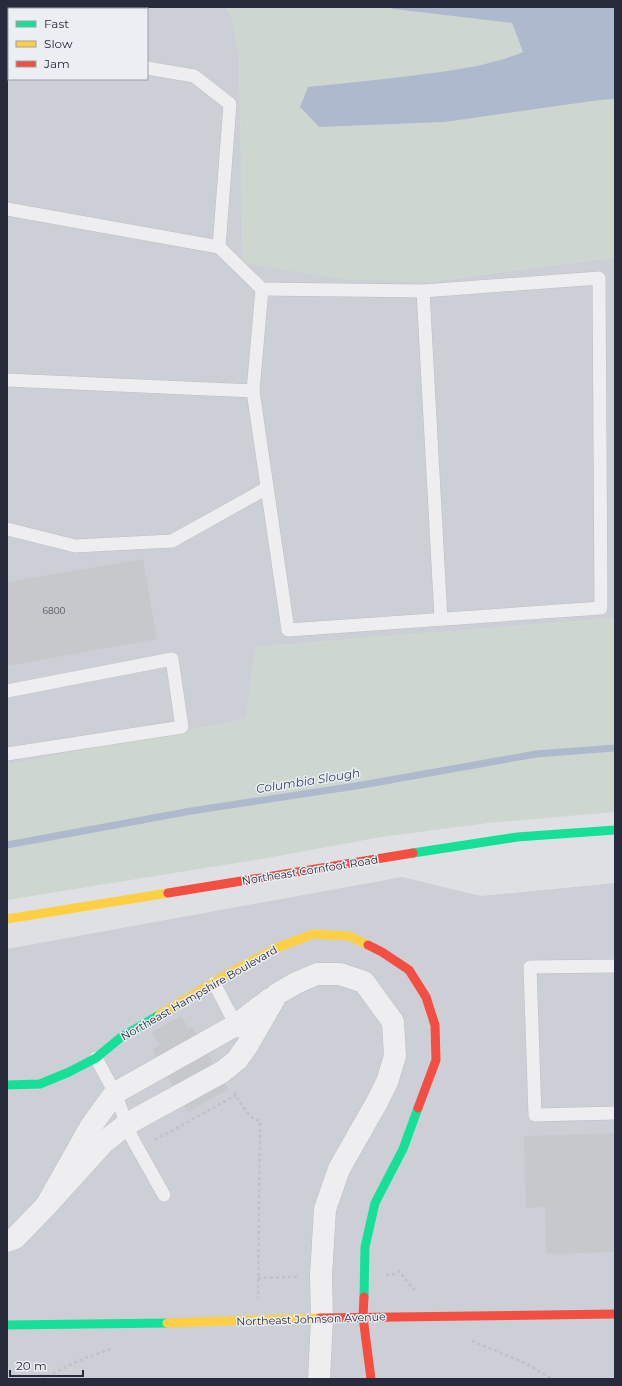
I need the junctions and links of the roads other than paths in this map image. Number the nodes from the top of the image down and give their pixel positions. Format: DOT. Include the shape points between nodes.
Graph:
graph roads {
  1 [pos="148,68"];
  2 [pos="7,209"];
  3 [pos="218,247"];
  4 [pos="262,289"];
  5 [pos="422,291"];
  6 [pos="7,380"];
  7 [pos="253,392"];
  8 [pos="268,488"];
  9 [pos="7,529"];
  10 [pos="441,619"];
  11 [pos="7,691"];
  12 [pos="7,754"];
  13 [pos="615,830"];
  14 [pos="7,919"];
  15 [pos="615,966"];
  16 [pos="214,983"];
  17 [pos="277,994"];
  18 [pos="236,1025"];
  19 [pos="247,1046"];
  20 [pos="96,1058"];
  21 [pos="7,1085"];
  22 [pos="115,1093"];
  23 [pos="615,1113"];
  24 [pos="127,1124"];
  25 [pos="164,1195"];
  26 [pos="46,1206"];
  27 [pos="7,1241"];
  28 [pos="615,1314"];
  29 [pos="363,1317"];
  30 [pos="322,1318"];
  31 [pos="7,1325"];
  32 [pos="319,1379"];
  33 [pos="370,1379"];
  1 -- 3 [label="lane" via="194,76 230,104"];
  2 -- 3 [label="lane"];
  3 -- 4 [label="lane"];
  4 -- 5 [label="lane"];
  4 -- 7 [label="lane"];
  5 -- 10 [label="lane"];
  5 -- 10 [label="lane" via="599,278 601,608"];
  6 -- 7 [label="lane"];
  7 -- 8 [label="lane"];
  8 -- 9 [label="lane" via="172,541 75,546"];
  8 -- 10 [label="lane" via="288,630"];
  11 -- 12 [label="lane" via="172,659 182,727"];
  13 -- 14 [label="street, Northeast Cornfoot Road" via="517,837 441,848"];
  15 -- 23 [label="lane" via="530,967 535,1115"];
  16 -- 18 [label="lane"];
  16 -- 20 [label="street, Northeast Hampshire Boulevard" via="120,1038"];
  16 -- 29 [label="street, Northeast Hampshire Boulevard" via="276,948 313,934 349,936 382,952 409,970 426,997 435,1025 436,1060 403,1149 375,1203 365,1247"];
  17 -- 18 [label="street"];
  17 -- 19 [label="street"];
  17 -- 30 [label="street" via="317,974 340,974 364,982 393,1022 395,1056 386,1082 339,1169 325,1209 321,1276"];
  18 -- 19 [label="lane"];
  18 -- 22 [label="street"];
  19 -- 24 [label="street" via="237,1060 222,1072"];
  20 -- 21 [label="street, Northeast Hampshire Boulevard" via="40,1084"];
  20 -- 22 [label="lane"];
  22 -- 24 [label="lane"];
  22 -- 26 [label="street" via="91,1126"];
  24 -- 25 [label="lane"];
  24 -- 26 [label="street" via="104,1142"];
  26 -- 27 [label="street" via="15,1238"];
  28 -- 29 [label="street, Northeast Johnson Avenue"];
  29 -- 30 [label="street, Northeast Johnson Avenue"];
  29 -- 33 [label="street, Northeast Hampshire Boulevard"];
  30 -- 31 [label="street, Northeast Johnson Avenue" via="149,1324"];
  30 -- 32 [label="street"];
}
